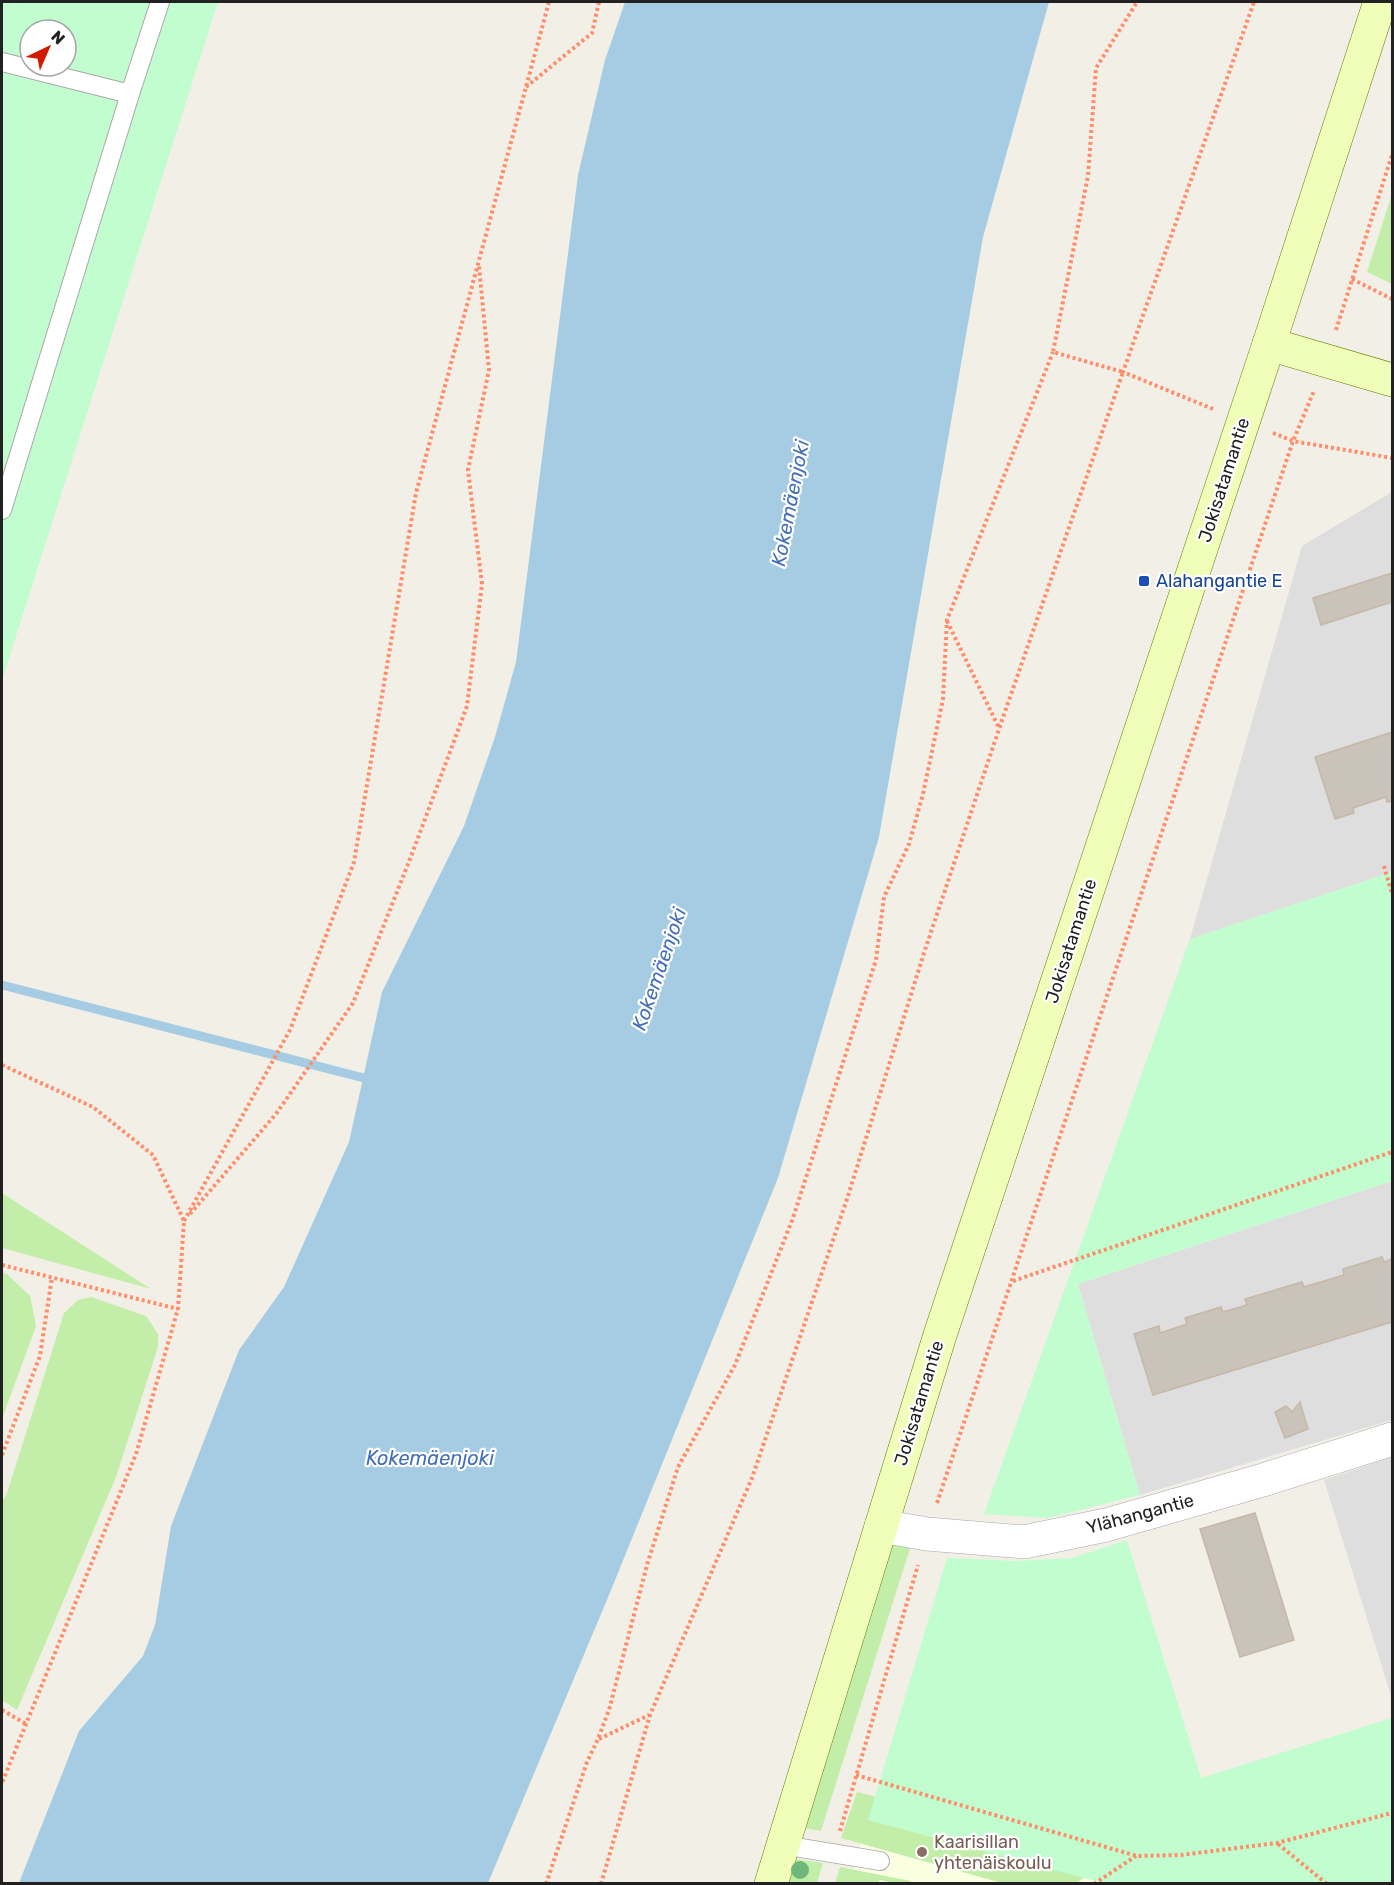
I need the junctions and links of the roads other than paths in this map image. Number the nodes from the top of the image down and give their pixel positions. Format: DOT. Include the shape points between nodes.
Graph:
graph roads {
  1 [pos="160,2"];
  2 [pos="1380,2"];
  3 [pos="2,62"];
  4 [pos="130,94"];
  5 [pos="1269,344"];
  6 [pos="1392,380"];
  7 [pos="2,510"];
  8 [pos="1392,1439"];
  9 [pos="881,1526"];
  10 [pos="783,1845"];
  11 [pos="880,1861"];
  12 [pos="771,1884"];
  1 -- 4 [label="lane"];
  2 -- 5 [label="street, Jokisatamantie"];
  3 -- 4 [label="lane"];
  4 -- 7 [label="lane"];
  5 -- 6 [label="street"];
  5 -- 9 [label="street, Jokisatamantie" via="940,1335"];
  8 -- 9 [label="street, Ylähangantie" via="1106,1525 1024,1542"];
  9 -- 10 [label="street, Jokisatamantie"];
  10 -- 11 [label="lane"];
  10 -- 12 [label="street, Jokisatamantie"];
}
